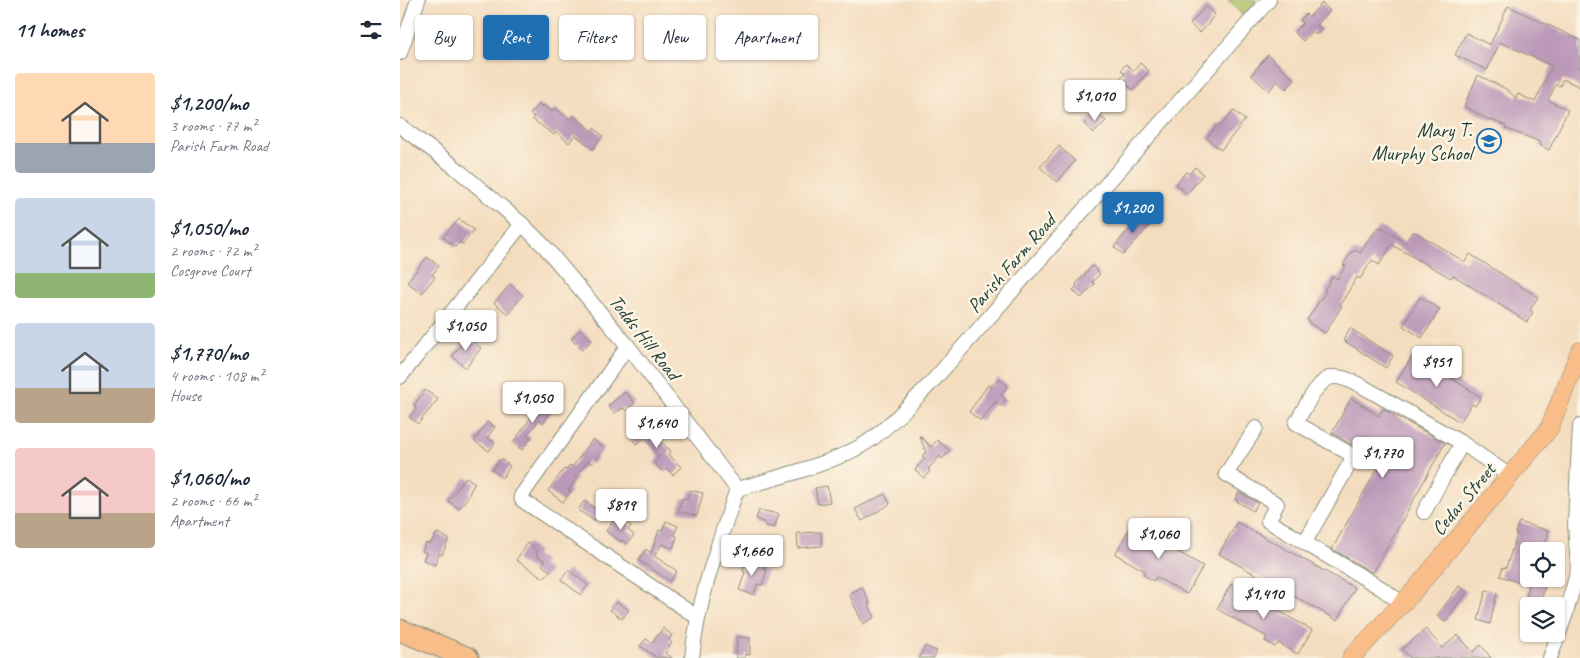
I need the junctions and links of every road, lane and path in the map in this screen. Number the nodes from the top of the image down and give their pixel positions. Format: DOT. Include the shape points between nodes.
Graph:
graph roads {
  1 [pos="418,0"];
  2 [pos="1269,0"];
  3 [pos="400,53"];
  4 [pos="400,126"];
  5 [pos="522,224"];
  6 [pos="628,346"];
  7 [pos="1580,351"];
  8 [pos="400,377"];
  9 [pos="1580,426"];
  10 [pos="1256,428"];
  11 [pos="1462,443"];
  12 [pos="1510,476"];
  13 [pos="737,489"];
  14 [pos="1424,512"];
  15 [pos="1306,542"];
  16 [pos="1402,603"];
  17 [pos="698,617"];
  18 [pos="400,630"];
  19 [pos="468,658"];
  20 [pos="692,658"];
  21 [pos="1351,658"];
  22 [pos="1550,658"];
  1 -- 3 [label="street"];
  2 -- 13 [label="street, Parish Farm Road" via="904,411 872,439 848,453"];
  4 -- 5 [label="street, Todds Hill Road"];
  5 -- 6 [label="street, Todds Hill Road"];
  5 -- 8 [label="street"];
  6 -- 13 [label="street, Todds Hill Road"];
  6 -- 17 [label="street" via="521,496 522,500"];
  7 -- 12 [label="main road, Cedar Street" via="1549,429"];
  9 -- 22 [label="street" via="1575,523 1578,570"];
  10 -- 15 [label="street" via="1226,474 1277,504 1268,521"];
  11 -- 12 [label="street"];
  11 -- 14 [label="street"];
  11 -- 15 [label="street" via="1346,378 1332,377 1320,384 1296,423 1354,456"];
  12 -- 16 [label="main road, Cedar Street"];
  13 -- 17 [label="street" via="710,568"];
  15 -- 16 [label="street"];
  16 -- 21 [label="main road, Cedar Street"];
  17 -- 20 [label="street"];
  18 -- 19 [label="highway"];
}
